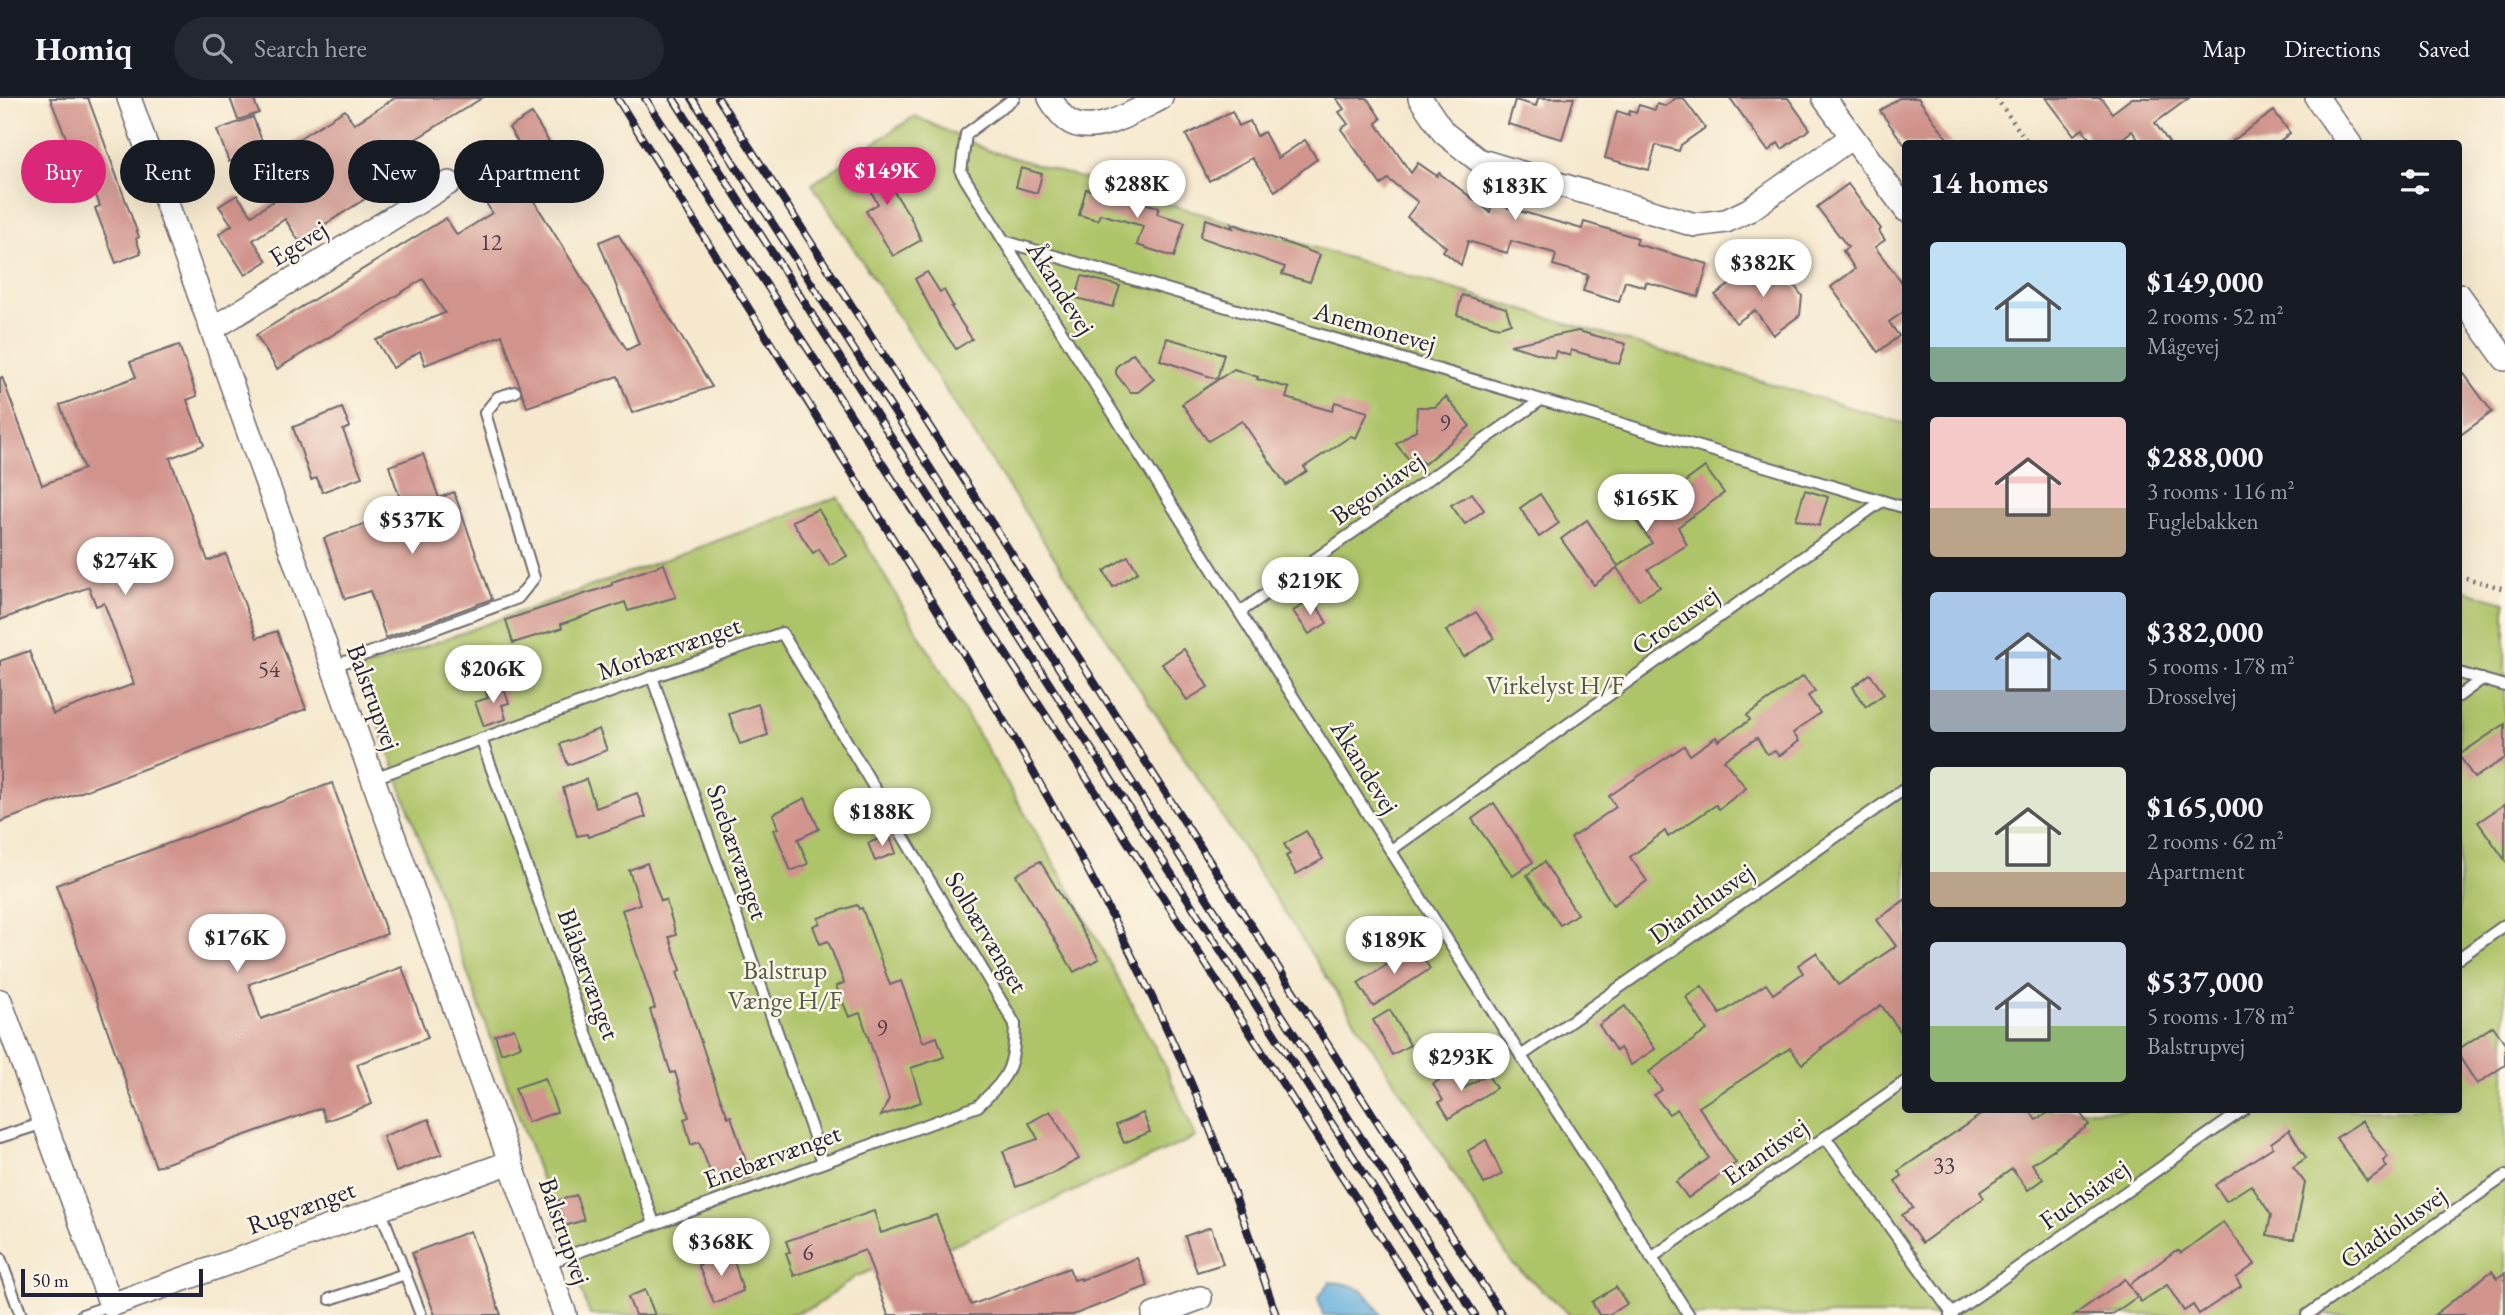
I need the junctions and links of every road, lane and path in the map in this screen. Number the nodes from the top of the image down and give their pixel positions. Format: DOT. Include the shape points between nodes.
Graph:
graph roads {
  1 [pos="128,98"];
  2 [pos="1014,98"];
  3 [pos="1049,98"];
  4 [pos="1160,98"];
  5 [pos="1420,98"];
  6 [pos="1824,98"];
  7 [pos="1996,98"];
  8 [pos="2317,98"];
  9 [pos="1852,137"];
  10 [pos="2026,140"];
  11 [pos="2347,140"];
  12 [pos="449,183"];
  13 [pos="1902,205"];
  14 [pos="1004,241"];
  15 [pos="2462,299"];
  16 [pos="212,329"];
  17 [pos="2505,359"];
  18 [pos="515,392"];
  19 [pos="1541,400"];
  20 [pos="1882,501"];
  21 [pos="1902,507"];
  22 [pos="2462,577"];
  23 [pos="2505,589"];
  24 [pos="1240,612"];
  25 [pos="782,633"];
  26 [pos="334,666"];
  27 [pos="2462,674"];
  28 [pos="652,677"];
  29 [pos="2482,680"];
  30 [pos="2505,686"];
  31 [pos="2462,694"];
  32 [pos="481,739"];
  33 [pos="374,778"];
  34 [pos="1902,791"];
  35 [pos="1391,850"];
  36 [pos="2505,925"];
  37 [pos="2462,956"];
  38 [pos="0,1001"];
  39 [pos="1521,1056"];
  40 [pos="1004,1081"];
  41 [pos="1902,1084"];
  42 [pos="2239,1113"];
  43 [pos="44,1123"];
  44 [pos="0,1137"];
  45 [pos="1825,1137"];
  46 [pos="823,1161"];
  47 [pos="511,1162"];
  48 [pos="2505,1176"];
  49 [pos="380,1209"];
  50 [pos="654,1223"];
  51 [pos="0,1258"];
  52 [pos="1651,1258"];
  53 [pos="548,1263"];
  54 [pos="405,1274"];
  55 [pos="1200,1298"];
  56 [pos="330,1299"];
  57 [pos="111,1305"];
  58 [pos="1952,1314"];
  59 [pos="22,1315"];
  60 [pos="82,1315"];
  61 [pos="421,1315"];
  62 [pos="565,1315"];
  63 [pos="1154,1315"];
  64 [pos="1689,1315"];
  65 [pos="2307,1315"];
  1 -- 16 [label="street, Balstrupvej"];
  2 -- 14 [label="lane" via="966,134 961,172"];
  3 -- 4 [label="street" via="1068,122 1080,126 1113,122"];
  5 -- 9 [label="street" via="1444,133 1478,160 1695,225 1726,221 1749,210"];
  6 -- 9 [label="street"];
  7 -- 10 [label="path"];
  8 -- 11 [label="street"];
  9 -- 13 [label="street"];
  12 -- 16 [label="street, Egevej"];
  14 -- 19 [label="lane, Anemonevej"];
  14 -- 24 [label="lane, Åkandevej"];
  15 -- 17 [label="street"];
  16 -- 26 [label="street, Balstrupvej"];
  18 -- 26 [label="lane" via="498,397 485,413 534,578 518,598"];
  19 -- 20 [label="lane, Anemonevej"];
  19 -- 24 [label="lane, Begoniavej"];
  20 -- 21 [label="lane, Anemonevej"];
  20 -- 35 [label="lane, Crocusvej"];
  22 -- 23 [label="path"];
  24 -- 35 [label="lane, Åkandevej"];
  25 -- 28 [label="lane, Morbærvænget"];
  25 -- 40 [label="lane, Solbærvænget" via="1014,1024 1014,1052"];
  26 -- 33 [label="street, Balstrupvej"];
  27 -- 29 [label="lane"];
  28 -- 32 [label="lane, Morbærvænget"];
  28 -- 46 [label="lane, Snebærvænget"];
  29 -- 30 [label="lane"];
  29 -- 31 [label="lane"];
  32 -- 33 [label="lane, Morbærvænget"];
  32 -- 50 [label="lane, Blåbærvænget"];
  33 -- 47 [label="street, Balstrupvej"];
  34 -- 39 [label="lane, Dianthusvej"];
  35 -- 39 [label="lane, Åkandevej"];
  36 -- 37 [label="lane"];
  38 -- 43 [label="street"];
  39 -- 52 [label="lane, Åkandevej"];
  40 -- 46 [label="lane, Enebærvænget" via="978,1106"];
  41 -- 45 [label="lane, Erantisvej"];
  42 -- 58 [label="lane, Fuchsiavej"];
  43 -- 44 [label="lane"];
  43 -- 57 [label="street"];
  45 -- 52 [label="lane, Erantisvej"];
  45 -- 58 [label="lane"];
  46 -- 50 [label="lane, Enebærvænget"];
  47 -- 49 [label="street, Rugvænget"];
  47 -- 53 [label="street, Balstrupvej"];
  48 -- 65 [label="lane, Gladiolusvej"];
  49 -- 54 [label="lane"];
  49 -- 57 [label="street, Rugvænget"];
  50 -- 53 [label="lane, Enebærvænget"];
  51 -- 59 [label="lane"];
  52 -- 64 [label="lane, Åkandevej"];
  53 -- 62 [label="street, Balstrupvej"];
  54 -- 56 [label="lane"];
  54 -- 61 [label="lane"];
  55 -- 63 [label="street"];
  57 -- 60 [label="lane, Rugvænget"];
}
